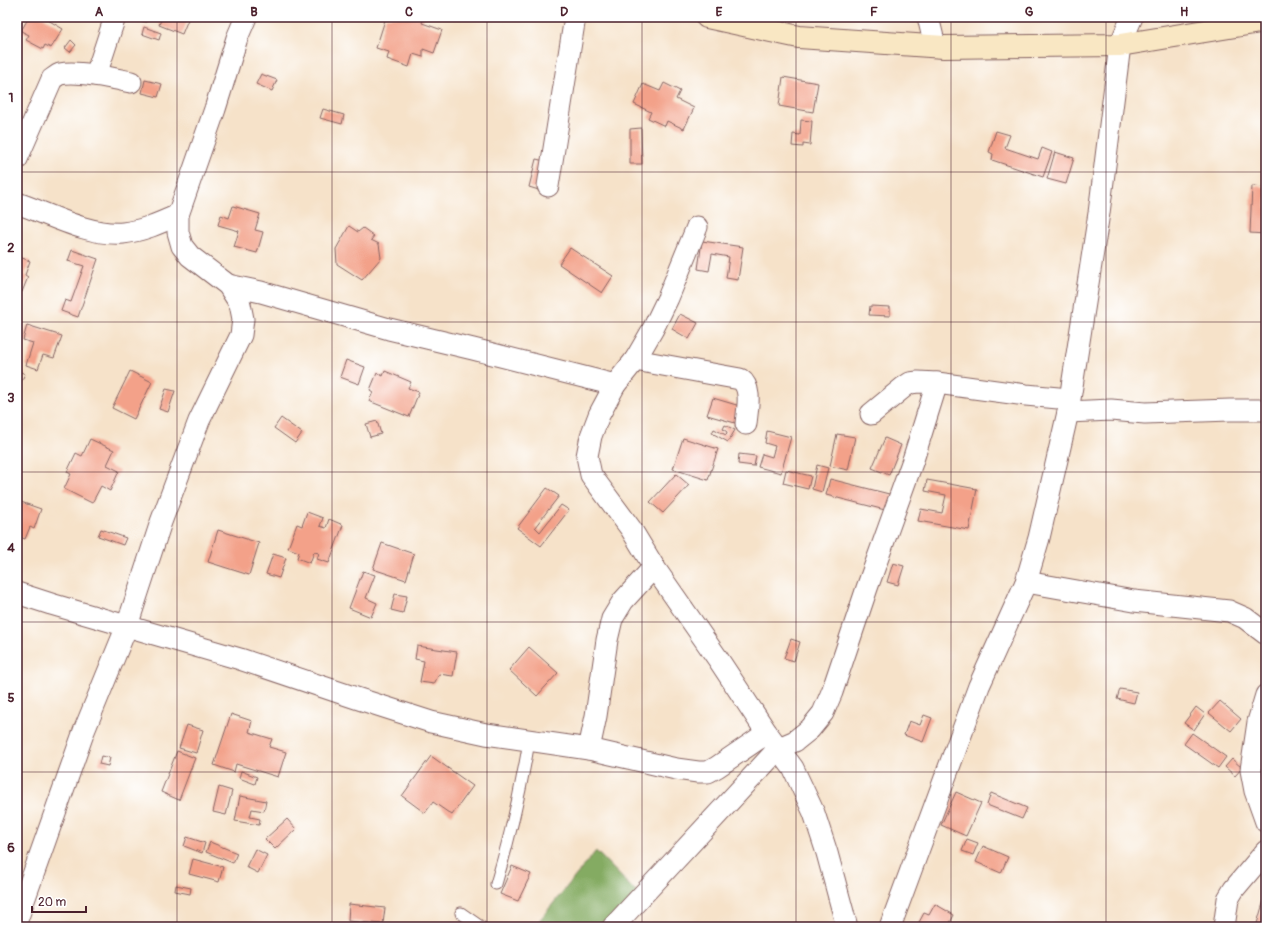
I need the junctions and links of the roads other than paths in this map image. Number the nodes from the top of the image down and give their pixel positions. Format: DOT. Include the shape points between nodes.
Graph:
graph roads {
  1 [pos="115,17"];
  2 [pos="246,17"];
  3 [pos="575,17"];
  4 [pos="707,17"];
  5 [pos="928,17"];
  6 [pos="1132,17"];
  7 [pos="1266,22"];
  8 [pos="1120,45"];
  9 [pos="935,46"];
  10 [pos="96,75"];
  11 [pos="131,82"];
  12 [pos="17,159"];
  13 [pos="548,186"];
  14 [pos="17,204"];
  15 [pos="178,215"];
  16 [pos="697,227"];
  17 [pos="228,285"];
  18 [pos="635,360"];
  19 [pos="937,383"];
  20 [pos="615,385"];
  21 [pos="1068,405"];
  22 [pos="1266,410"];
  23 [pos="871,414"];
  24 [pos="746,424"];
  25 [pos="654,566"];
  26 [pos="1026,582"];
  27 [pos="17,593"];
  28 [pos="127,626"];
  29 [pos="1266,634"];
  30 [pos="1266,695"];
  31 [pos="529,741"];
  32 [pos="773,741"];
  33 [pos="589,749"];
  34 [pos="1266,822"];
  35 [pos="1266,850"];
  36 [pos="496,884"];
  37 [pos="461,913"];
  38 [pos="17,920"];
  39 [pos="481,927"];
  40 [pos="614,927"];
  41 [pos="847,927"];
  42 [pos="890,927"];
  43 [pos="1224,927"];
  1 -- 10 [label="street"];
  2 -- 15 [label="street"];
  3 -- 13 [label="street"];
  4 -- 9 [label="street" via="799,37"];
  5 -- 9 [label="street"];
  6 -- 8 [label="street"];
  7 -- 8 [label="street"];
  8 -- 9 [label="street"];
  8 -- 21 [label="street" via="1098,213"];
  10 -- 11 [label="street"];
  10 -- 12 [label="street" via="58,74 52,79"];
  14 -- 15 [label="street" via="97,232 122,233 148,228"];
  15 -- 17 [label="street" via="178,232 182,246 190,256"];
  16 -- 18 [label="street" via="668,298"];
  17 -- 20 [label="street" via="389,329"];
  17 -- 28 [label="street" via="240,304 243,319 241,335 200,421 161,522"];
  18 -- 20 [label="street"];
  18 -- 24 [label="street" via="740,379 748,390"];
  19 -- 21 [label="street" via="1026,395"];
  19 -- 23 [label="street" via="910,383"];
  19 -- 32 [label="street" via="913,460 823,713 810,729 795,741"];
  20 -- 25 [label="street" via="591,436 587,456 591,476 631,529"];
  21 -- 22 [label="street" via="1145,414"];
  21 -- 26 [label="street"];
  25 -- 32 [label="street"];
  25 -- 33 [label="street" via="623,601 612,619"];
  26 -- 29 [label="street" via="1134,601 1229,611 1245,618"];
  26 -- 42 [label="street" via="979,686"];
  27 -- 28 [label="street"];
  28 -- 31 [label="street" via="240,659 431,722"];
  28 -- 38 [label="street" via="84,731"];
  30 -- 34 [label="street" via="1258,722 1251,770"];
  31 -- 33 [label="street"];
  31 -- 36 [label="lane" via="521,791"];
  32 -- 33 [label="street" via="708,772 676,769"];
  32 -- 40 [label="street"];
  32 -- 41 [label="street" via="793,768 814,813"];
  35 -- 43 [label="street" via="1228,899"];
  37 -- 39 [label="lane"];
}
